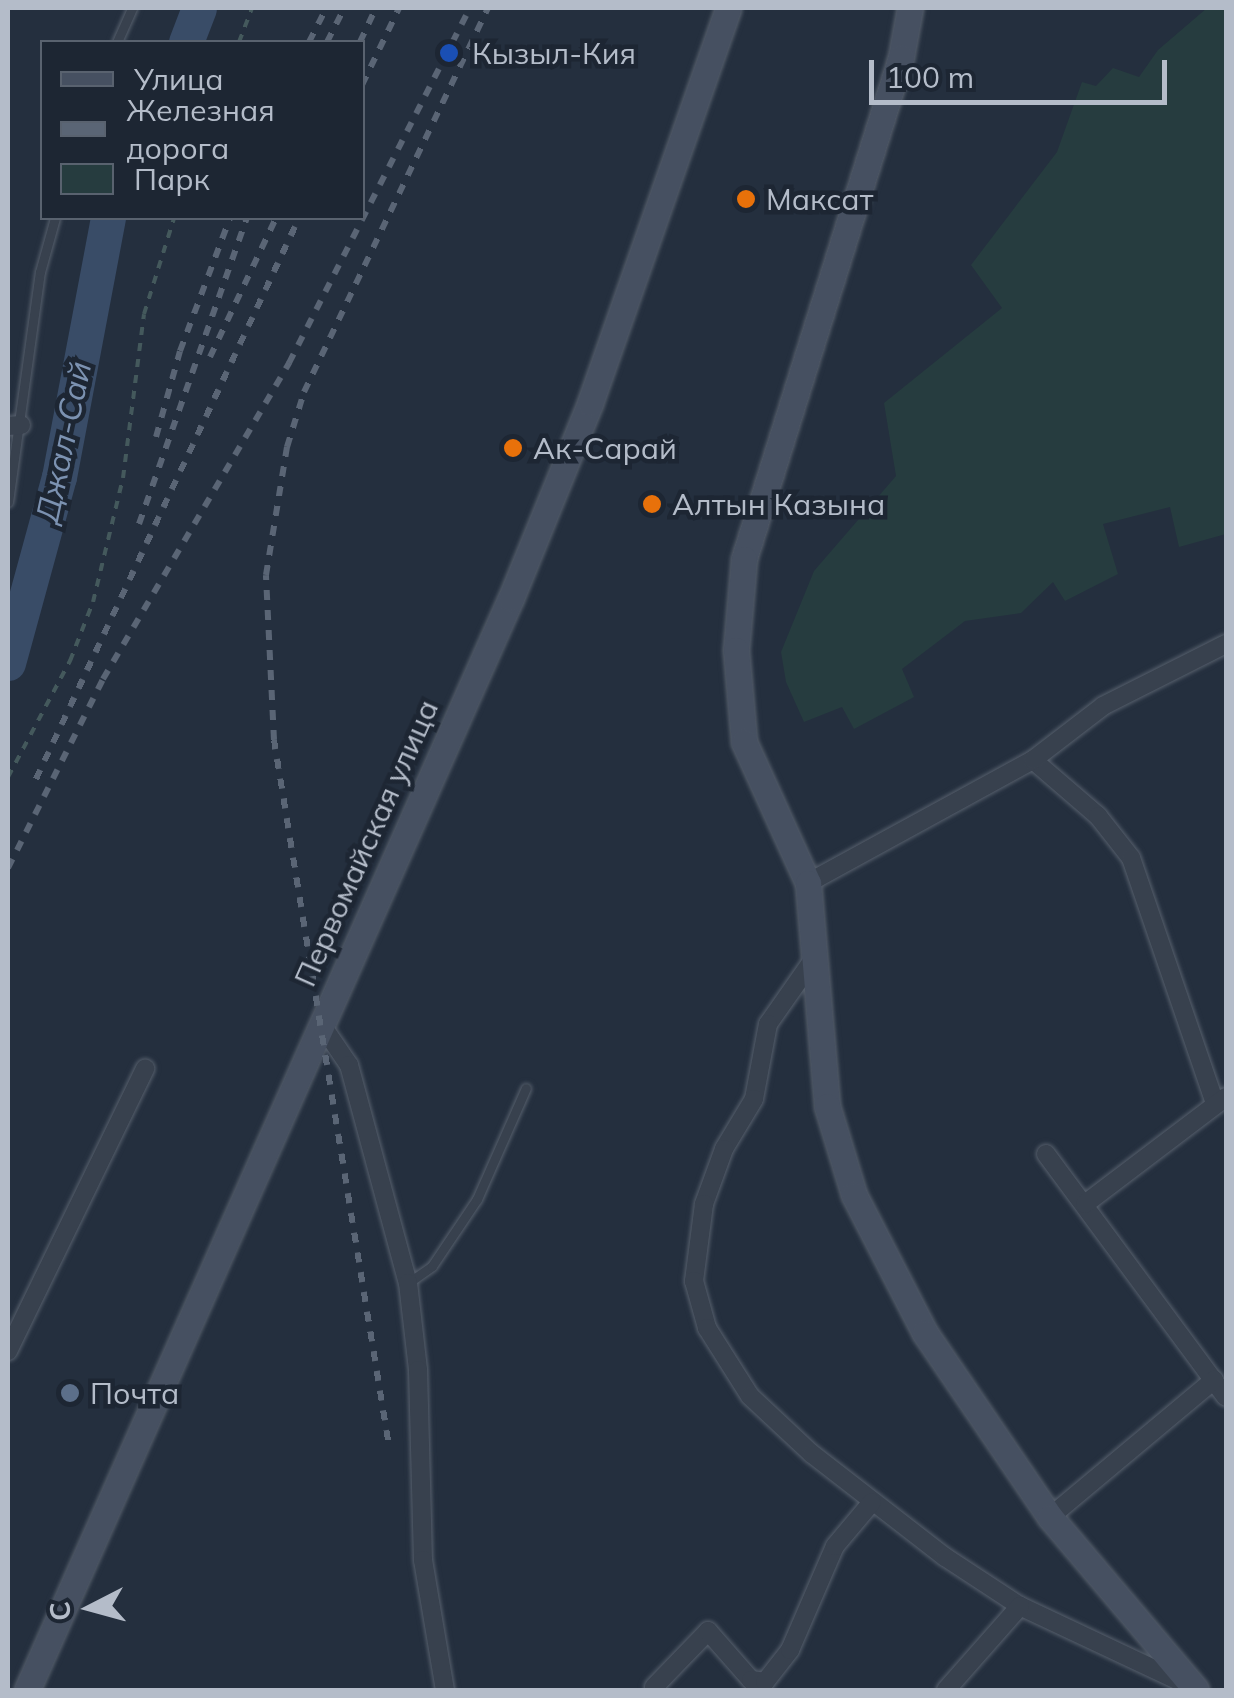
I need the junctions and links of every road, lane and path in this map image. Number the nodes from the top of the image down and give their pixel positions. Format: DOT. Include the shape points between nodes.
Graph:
graph roads {
  1 [pos="132,8"];
  2 [pos="252,8"];
  3 [pos="728,8"];
  4 [pos="910,8"];
  5 [pos="118,40"];
  6 [pos="241,40"];
  7 [pos="54,220"];
  8 [pos="173,220"];
  9 [pos="14,425"];
  10 [pos="8,502"];
  11 [pos="1226,644"];
  12 [pos="1033,760"];
  13 [pos="8,777"];
  14 [pos="808,883"];
  15 [pos="812,960"];
  16 [pos="321,1024"];
  17 [pos="145,1069"];
  18 [pos="526,1088"];
  19 [pos="1221,1101"];
  20 [pos="1046,1154"];
  21 [pos="1085,1204"];
  22 [pos="408,1283"];
  23 [pos="8,1350"];
  24 [pos="1214,1380"];
  25 [pos="1226,1397"];
  26 [pos="872,1502"];
  27 [pos="1050,1517"];
  28 [pos="1020,1606"];
  29 [pos="1156,1661"];
  30 [pos="654,1687"];
  31 [pos="27,1690"];
  32 [pos="445,1690"];
  33 [pos="946,1690"];
  34 [pos="1195,1690"];
  1 -- 5 [label="lane"];
  2 -- 6 [label="path"];
  3 -- 16 [label="street, Первомайская улица" via="583,421"];
  4 -- 14 [label="street" via="901,57 788,402 744,558 738,606 744,742"];
  7 -- 9 [label="lane"];
  8 -- 13 [label="path" via="144,314 124,478 94,602"];
  9 -- 10 [label="lane"];
  11 -- 12 [label="street" via="1103,706"];
  12 -- 14 [label="street"];
  12 -- 19 [label="street" via="1098,816 1131,858"];
  14 -- 15 [label="street"];
  15 -- 26 [label="street" via="768,1024 754,1099 708,1190 694,1281 707,1328 750,1396"];
  15 -- 27 [label="street" via="827,1106 854,1194 925,1333"];
  16 -- 22 [label="street" via="349,1064"];
  16 -- 31 [label="street, Первомайская улица"];
  17 -- 23 [label="street"];
  18 -- 22 [label="lane" via="476,1199 432,1266"];
  19 -- 21 [label="street"];
  20 -- 21 [label="street"];
  21 -- 24 [label="street"];
  22 -- 32 [label="street" via="418,1370 423,1560"];
  24 -- 25 [label="street"];
  24 -- 27 [label="street"];
  26 -- 28 [label="street"];
  26 -- 30 [label="street" via="835,1546 790,1650 765,1682 751,1680 708,1631"];
  27 -- 29 [label="street"];
  28 -- 29 [label="street"];
  28 -- 33 [label="street"];
  29 -- 34 [label="street"];
}
